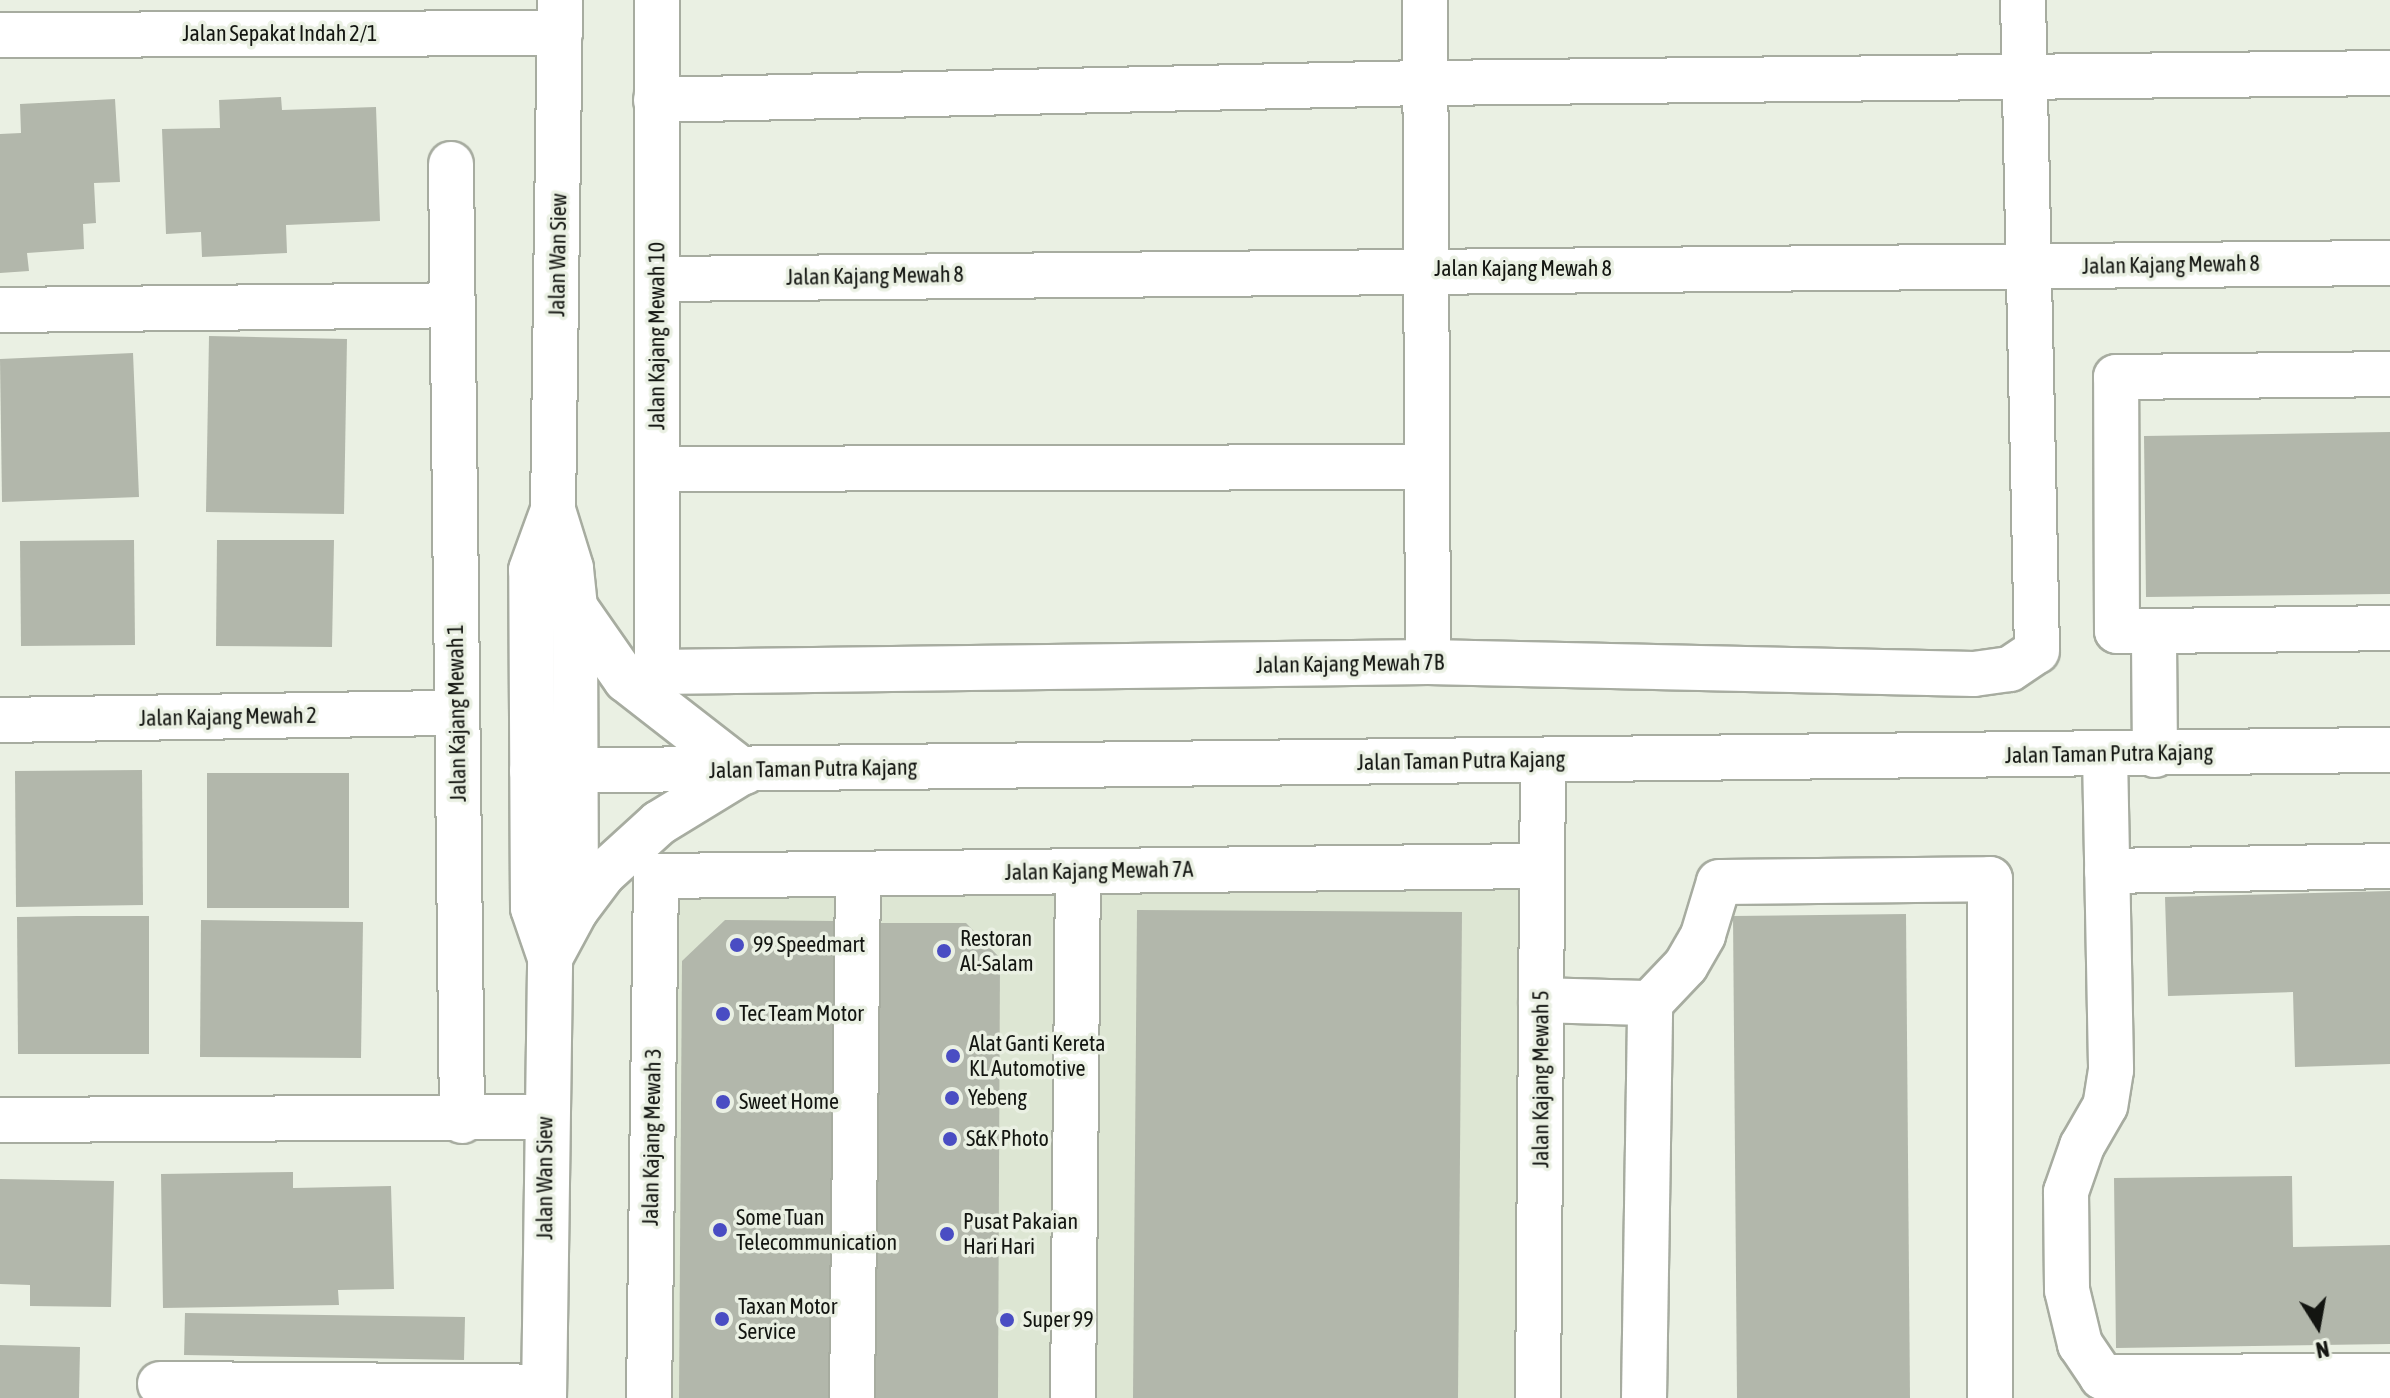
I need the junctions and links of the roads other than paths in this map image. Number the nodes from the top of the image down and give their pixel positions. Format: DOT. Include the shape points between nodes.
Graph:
graph roads {
  1 [pos="657,0"];
  2 [pos="1425,0"];
  3 [pos="2023,0"];
  4 [pos="560,16"];
  5 [pos="0,35"];
  6 [pos="2390,73"];
  7 [pos="2024,76"];
  8 [pos="1425,83"];
  9 [pos="656,100"];
  10 [pos="451,164"];
  11 [pos="2390,263"];
  12 [pos="2029,267"];
  13 [pos="1426,269"];
  14 [pos="657,279"];
  15 [pos="452,305"];
  16 [pos="0,310"];
  17 [pos="2390,374"];
  18 [pos="1427,467"];
  19 [pos="657,469"];
  20 [pos="553,510"];
  21 [pos="575,607"];
  22 [pos="2390,628"];
  23 [pos="2154,631"];
  24 [pos="1428,662"];
  25 [pos="657,672"];
  26 [pos="457,713"];
  27 [pos="0,720"];
  28 [pos="2390,750"];
  29 [pos="2105,754"];
  30 [pos="2155,755"];
  31 [pos="1543,760"];
  32 [pos="532,771"];
  33 [pos="575,771"];
  34 [pos="744,772"];
  35 [pos="1542,866"];
  36 [pos="2390,866"];
  37 [pos="1078,871"];
  38 [pos="2107,871"];
  39 [pos="858,874"];
  40 [pos="656,876"];
  41 [pos="576,910"];
  42 [pos="550,958"];
  43 [pos="1541,1000"];
  44 [pos="1650,1003"];
  45 [pos="546,1117"];
  46 [pos="0,1120"];
  47 [pos="462,1121"];
  48 [pos="2390,1376"];
  49 [pos="160,1384"];
  50 [pos="544,1393"];
  51 [pos="649,1398"];
  52 [pos="852,1398"];
  53 [pos="1073,1398"];
  54 [pos="1538,1398"];
  55 [pos="1644,1398"];
  56 [pos="1990,1398"];
  1 -- 9 [label="street, Jalan Kajang Mewah 10"];
  2 -- 8 [label="street"];
  3 -- 7 [label="street"];
  4 -- 5 [label="street, Jalan Sepakat Indah 2/1"];
  4 -- 20 [label="street, Jalan Wan Siew"];
  6 -- 7 [label="street"];
  7 -- 8 [label="street"];
  7 -- 12 [label="street"];
  8 -- 9 [label="street"];
  8 -- 13 [label="street"];
  9 -- 14 [label="street, Jalan Kajang Mewah 10"];
  10 -- 15 [label="street, Jalan Kajang Mewah 1"];
  11 -- 12 [label="street, Jalan Kajang Mewah 8"];
  12 -- 13 [label="street, Jalan Kajang Mewah 8"];
  12 -- 24 [label="street, Jalan Kajang Mewah 7B" via="2037,651 2010,669 1974,674"];
  13 -- 14 [label="street, Jalan Kajang Mewah 8"];
  13 -- 18 [label="street"];
  14 -- 19 [label="street, Jalan Kajang Mewah 10"];
  15 -- 16 [label="street"];
  15 -- 26 [label="street, Jalan Kajang Mewah 1"];
  17 -- 23 [label="street" via="2116,377 2117,631"];
  18 -- 19 [label="street"];
  18 -- 24 [label="street"];
  19 -- 25 [label="street, Jalan Kajang Mewah 10"];
  20 -- 21 [label="street, Jalan Wan Siew" via="571,568"];
  20 -- 32 [label="street, Jalan Wan Siew" via="531,570"];
  21 -- 33 [label="street, Jalan Wan Siew"];
  21 -- 34 [label="street" via="626,680"];
  22 -- 23 [label="street"];
  23 -- 30 [label="street"];
  24 -- 25 [label="street, Jalan Kajang Mewah 7B"];
  26 -- 27 [label="street, Jalan Kajang Mewah 2"];
  26 -- 47 [label="street, Jalan Kajang Mewah 1"];
  28 -- 30 [label="street, Jalan Taman Putra Kajang"];
  29 -- 30 [label="street, Jalan Taman Putra Kajang"];
  29 -- 31 [label="street, Jalan Taman Putra Kajang"];
  29 -- 38 [label="street"];
  31 -- 34 [label="street, Jalan Taman Putra Kajang"];
  31 -- 35 [label="street, Jalan Kajang Mewah 5"];
  32 -- 33 [label="street, Jalan Taman Putra Kajang"];
  32 -- 42 [label="street, Jalan Wan Siew" via="533,908"];
  33 -- 34 [label="street, Jalan Taman Putra Kajang"];
  33 -- 41 [label="street, Jalan Wan Siew"];
  34 -- 41 [label="street" via="659,823 603,874"];
  35 -- 37 [label="street, Jalan Kajang Mewah 7A"];
  35 -- 43 [label="street, Jalan Kajang Mewah 5"];
  36 -- 38 [label="street"];
  37 -- 39 [label="street, Jalan Kajang Mewah 7A"];
  37 -- 53 [label="street"];
  38 -- 48 [label="street" via="2111,1070 2105,1106 2082,1146 2066,1192 2067,1290 2080,1344 2102,1377"];
  39 -- 40 [label="street, Jalan Kajang Mewah 7A"];
  39 -- 52 [label="street"];
  40 -- 51 [label="street, Jalan Kajang Mewah 3"];
  41 -- 42 [label="street, Jalan Wan Siew"];
  42 -- 45 [label="street, Jalan Wan Siew"];
  43 -- 44 [label="street"];
  43 -- 54 [label="street, Jalan Kajang Mewah 5"];
  44 -- 55 [label="street"];
  44 -- 56 [label="street" via="1686,965 1703,935 1719,882 1990,879"];
  45 -- 47 [label="street"];
  45 -- 50 [label="street, Jalan Wan Siew"];
  46 -- 47 [label="street"];
  49 -- 50 [label="street"];
}
